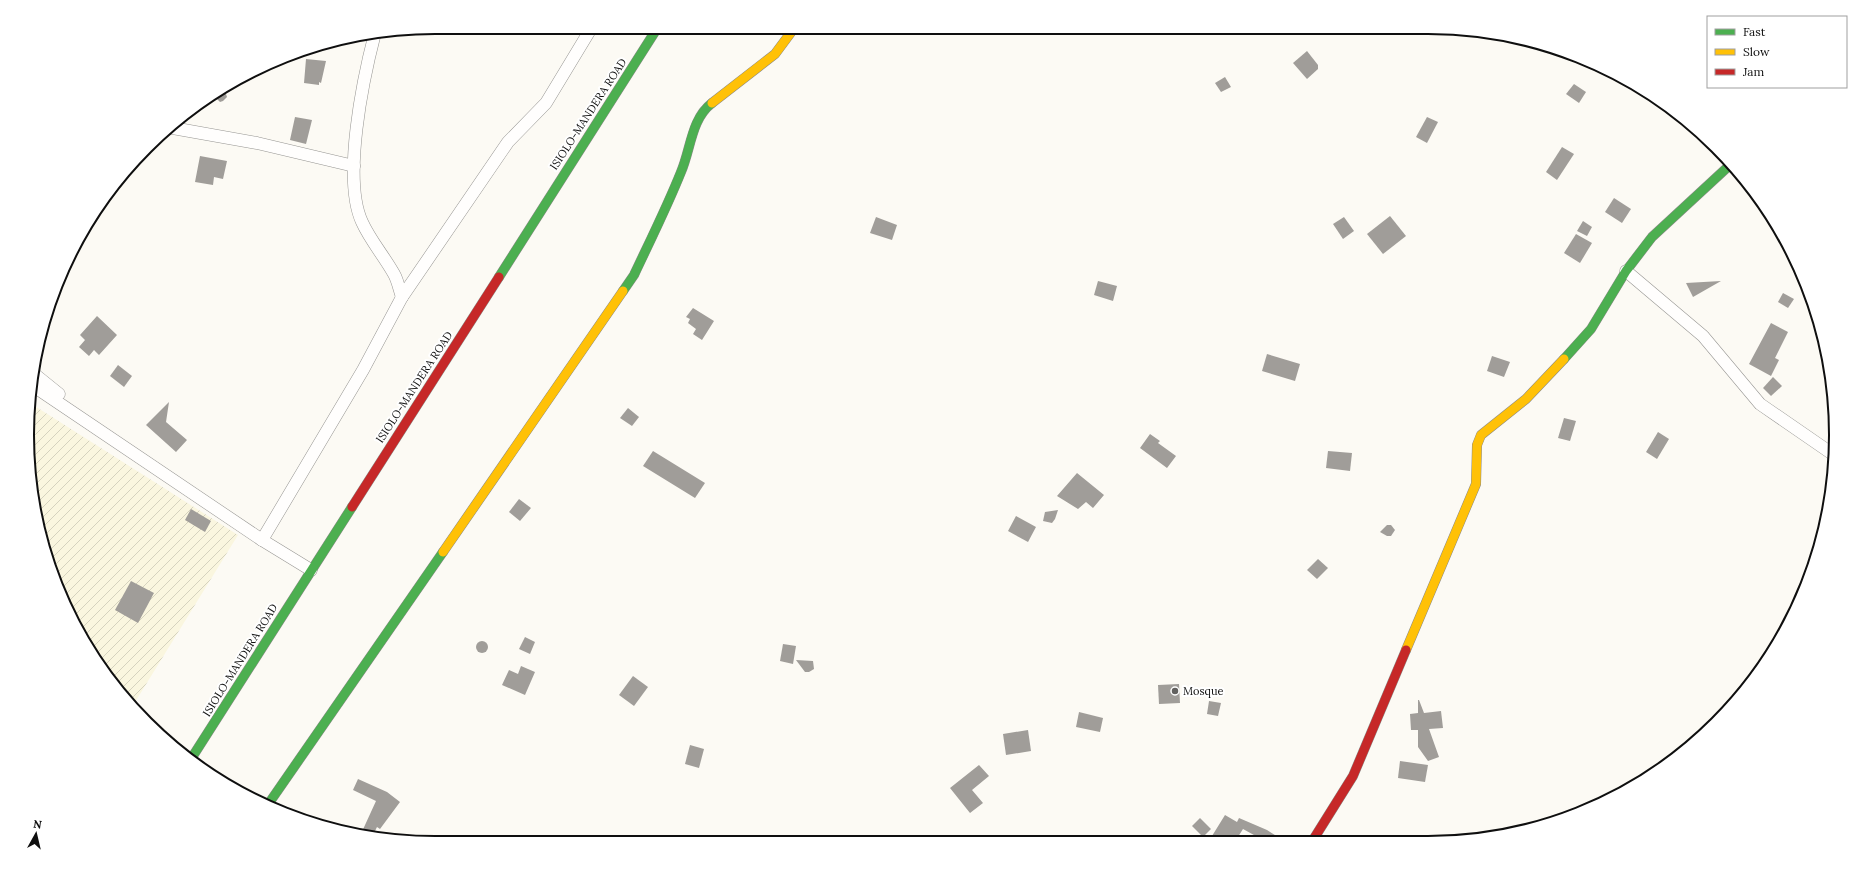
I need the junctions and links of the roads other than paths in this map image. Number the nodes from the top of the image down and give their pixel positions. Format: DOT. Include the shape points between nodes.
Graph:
graph roads {
  1 [pos="588,34"];
  2 [pos="654,34"];
  3 [pos="790,34"];
  4 [pos="374,39"];
  5 [pos="177,129"];
  6 [pos="354,166"];
  7 [pos="1727,168"];
  8 [pos="1626,271"];
  9 [pos="402,297"];
  10 [pos="38,377"];
  11 [pos="37,387"];
  12 [pos="121,444"];
  13 [pos="1828,451"];
  14 [pos="262,540"];
  15 [pos="311,570"];
  16 [pos="194,755"];
  17 [pos="271,800"];
  18 [pos="1316,836"];
  1 -- 9 [label="street" via="546,102 508,142"];
  2 -- 15 [label="main road, ISIOLO-MANDERA ROAD"];
  3 -- 17 [label="main road" via="775,54 700,115 682,171 634,274"];
  4 -- 6 [label="street" via="365,71"];
  5 -- 6 [label="street" via="257,143"];
  6 -- 9 [label="street" via="353,185 357,210 362,223 395,275"];
  7 -- 8 [label="main road" via="1652,237"];
  8 -- 13 [label="street" via="1703,336 1760,404"];
  8 -- 18 [label="main road" via="1591,329 1526,399 1481,435 1477,445 1476,484 1353,776"];
  9 -- 14 [label="street" via="363,370"];
  10 -- 12 [label="street"];
  11 -- 12 [label="street"];
  12 -- 14 [label="street"];
  14 -- 15 [label="street"];
  15 -- 16 [label="main road, ISIOLO-MANDERA ROAD"];
}
